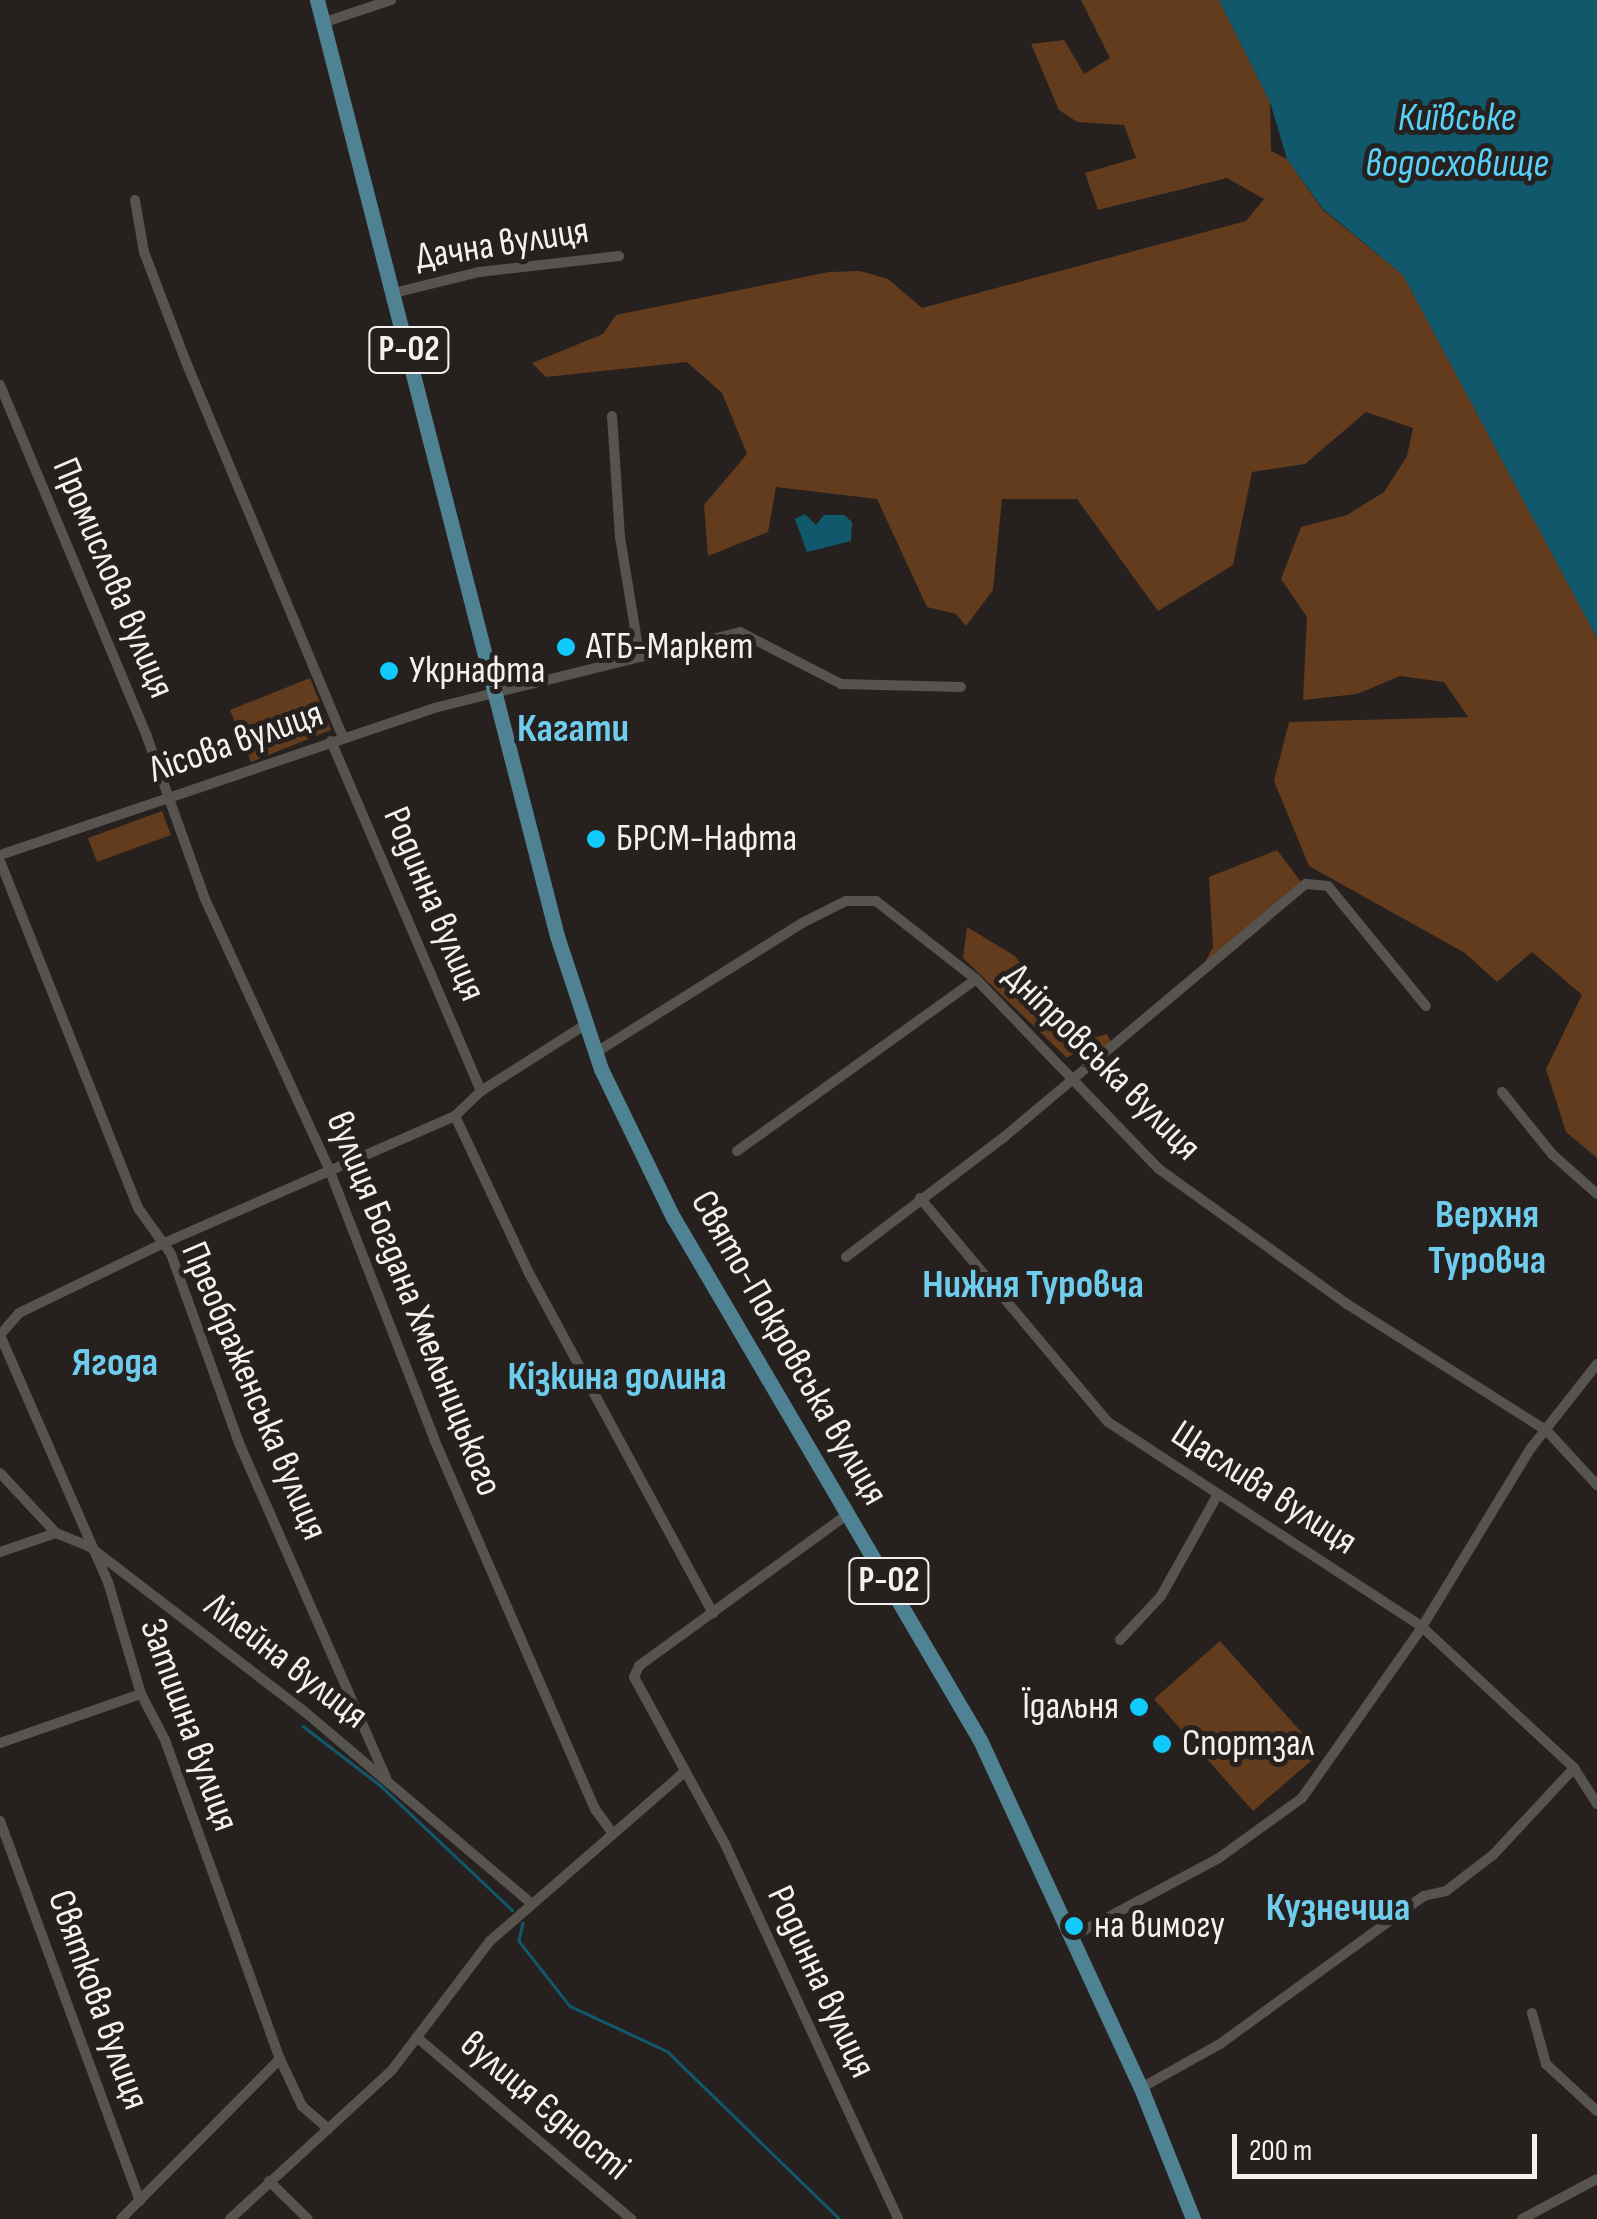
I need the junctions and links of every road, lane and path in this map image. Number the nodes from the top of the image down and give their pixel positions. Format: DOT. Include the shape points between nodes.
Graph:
graph roads {
  1 [pos="317,0"];
  2 [pos="391,0"];
  3 [pos="322,23"];
  4 [pos="135,200"];
  5 [pos="619,256"];
  6 [pos="394,293"];
  7 [pos="0,385"];
  8 [pos="612,416"];
  9 [pos="639,653"];
  10 [pos="961,687"];
  11 [pos="495,698"];
  12 [pos="343,737"];
  13 [pos="331,741"];
  14 [pos="170,795"];
  15 [pos="0,858"];
  16 [pos="976,979"];
  17 [pos="1426,1006"];
  18 [pos="585,1025"];
  19 [pos="595,1053"];
  20 [pos="1074,1079"];
  21 [pos="481,1091"];
  22 [pos="1502,1092"];
  23 [pos="455,1116"];
  24 [pos="737,1151"];
  25 [pos="329,1169"];
  26 [pos="1597,1194"];
  27 [pos="920,1198"];
  28 [pos="162,1244"];
  29 [pos="846,1257"];
  30 [pos="0,1335"];
  31 [pos="1597,1364"];
  32 [pos="1547,1431"];
  33 [pos="0,1473"];
  34 [pos="1597,1485"];
  35 [pos="1218,1494"];
  36 [pos="848,1514"];
  37 [pos="56,1534"];
  38 [pos="90,1547"];
  39 [pos="0,1552"];
  40 [pos="713,1614"];
  41 [pos="1422,1627"];
  42 [pos="1120,1640"];
  43 [pos="141,1694"];
  44 [pos="0,1743"];
  45 [pos="1574,1768"];
  46 [pos="682,1774"];
  47 [pos="386,1778"];
  48 [pos="1597,1804"];
  49 [pos="0,1821"];
  50 [pos="612,1832"];
  51 [pos="532,1904"];
  52 [pos="1071,1938"];
  53 [pos="1532,2013"];
  54 [pos="420,2040"];
  55 [pos="280,2059"];
  56 [pos="1142,2088"];
  57 [pos="1597,2110"];
  58 [pos="328,2129"];
  59 [pos="1597,2179"];
  60 [pos="270,2181"];
  61 [pos="140,2201"];
  62 [pos="121,2219"];
  63 [pos="230,2219"];
  64 [pos="308,2219"];
  65 [pos="631,2219"];
  66 [pos="898,2219"];
  67 [pos="1193,2219"];
  68 [pos="1522,2219"];
  1 -- 3 [label="main road, Р-02"];
  2 -- 3 [label="street"];
  3 -- 6 [label="main road, Р-02"];
  4 -- 12 [label="street" via="144,252 186,362"];
  5 -- 6 [label="street, Дачна вулиця" via="479,272"];
  6 -- 11 [label="main road, Р-02"];
  7 -- 14 [label="street, Промислова вулиця"];
  8 -- 9 [label="street" via="620,537"];
  9 -- 10 [label="street, Лісова вулиця" via="740,632 841,684"];
  9 -- 11 [label="street, Лісова вулиця"];
  11 -- 12 [label="street, Лісова вулиця"];
  11 -- 18 [label="main road, Свято-Покровська вулиця / Р-02"];
  12 -- 13 [label="street, Лісова вулиця"];
  13 -- 14 [label="street, Лісова вулиця"];
  13 -- 21 [label="street, Родинна вулиця"];
  14 -- 15 [label="street, Лісова вулиця"];
  14 -- 25 [label="street, вулиця Богдана Хмельницького" via="205,899"];
  15 -- 28 [label="street, Преображенська вулиця" via="138,1208"];
  16 -- 19 [label="street, Дніпровська вулиця" via="888,908 868,899 846,901"];
  16 -- 20 [label="street, Дніпровська вулиця"];
  16 -- 24 [label="street"];
  17 -- 20 [label="street" via="1328,886 1316,882"];
  18 -- 19 [label="main road, Свято-Покровська вулиця / Р-02"];
  18 -- 21 [label="street"];
  19 -- 36 [label="main road, Свято-Покровська вулиця / Р-02" via="674,1216"];
  20 -- 27 [label="street"];
  20 -- 32 [label="street, Дніпровська вулиця" via="1159,1169 1347,1304"];
  21 -- 23 [label="street"];
  22 -- 26 [label="street" via="1552,1154"];
  23 -- 25 [label="street"];
  23 -- 40 [label="street" via="528,1273"];
  25 -- 28 [label="street"];
  25 -- 50 [label="street, вулиця Богдана Хмельницького" via="434,1438 595,1809"];
  27 -- 29 [label="street"];
  27 -- 35 [label="street, Щаслива вулиця" via="1108,1422"];
  28 -- 30 [label="street" via="19,1313"];
  28 -- 47 [label="street, Преображенська вулиця" via="239,1443"];
  30 -- 38 [label="street, Затишна вулиця"];
  31 -- 32 [label="street"];
  32 -- 34 [label="street, Дніпровська вулиця"];
  32 -- 41 [label="street"];
  33 -- 37 [label="street, Лілейна вулиця"];
  35 -- 41 [label="street, Щаслива вулиця"];
  35 -- 42 [label="street" via="1161,1596"];
  36 -- 40 [label="street"];
  36 -- 52 [label="main road, Свято-Покровська вулиця / Р-02" via="980,1740"];
  37 -- 38 [label="street, Лілейна вулиця"];
  37 -- 39 [label="street"];
  38 -- 43 [label="street, Затишна вулиця"];
  38 -- 47 [label="street, Лілейна вулиця"];
  40 -- 46 [label="street, Родинна вулиця" via="634,1677"];
  41 -- 45 [label="street, Щаслива вулиця"];
  41 -- 52 [label="street" via="1302,1798 1219,1858"];
  43 -- 44 [label="street"];
  43 -- 55 [label="street, Затишна вулиця" via="165,1740"];
  45 -- 48 [label="street, Щаслива вулиця"];
  45 -- 56 [label="street" via="1493,1855 1446,1892 1424,1896 1220,2044"];
  46 -- 50 [label="street"];
  46 -- 66 [label="street, Родинна вулиця" via="725,1844"];
  47 -- 51 [label="street, Лілейна вулиця"];
  49 -- 61 [label="street, Святкова вулиця"];
  50 -- 51 [label="street"];
  51 -- 54 [label="street" via="480,1952"];
  52 -- 56 [label="main road, Свято-Покровська вулиця / Р-02"];
  53 -- 57 [label="street" via="1546,2064"];
  54 -- 58 [label="street"];
  54 -- 65 [label="street, вулиця Єдності"];
  55 -- 58 [label="street, Затишна вулиця" via="302,2106"];
  55 -- 61 [label="street"];
  56 -- 67 [label="main road, Свято-Покровська вулиця / Р-02"];
  58 -- 60 [label="street"];
  59 -- 68 [label="street"];
  60 -- 63 [label="street"];
  60 -- 64 [label="street"];
  61 -- 62 [label="street"];
}
